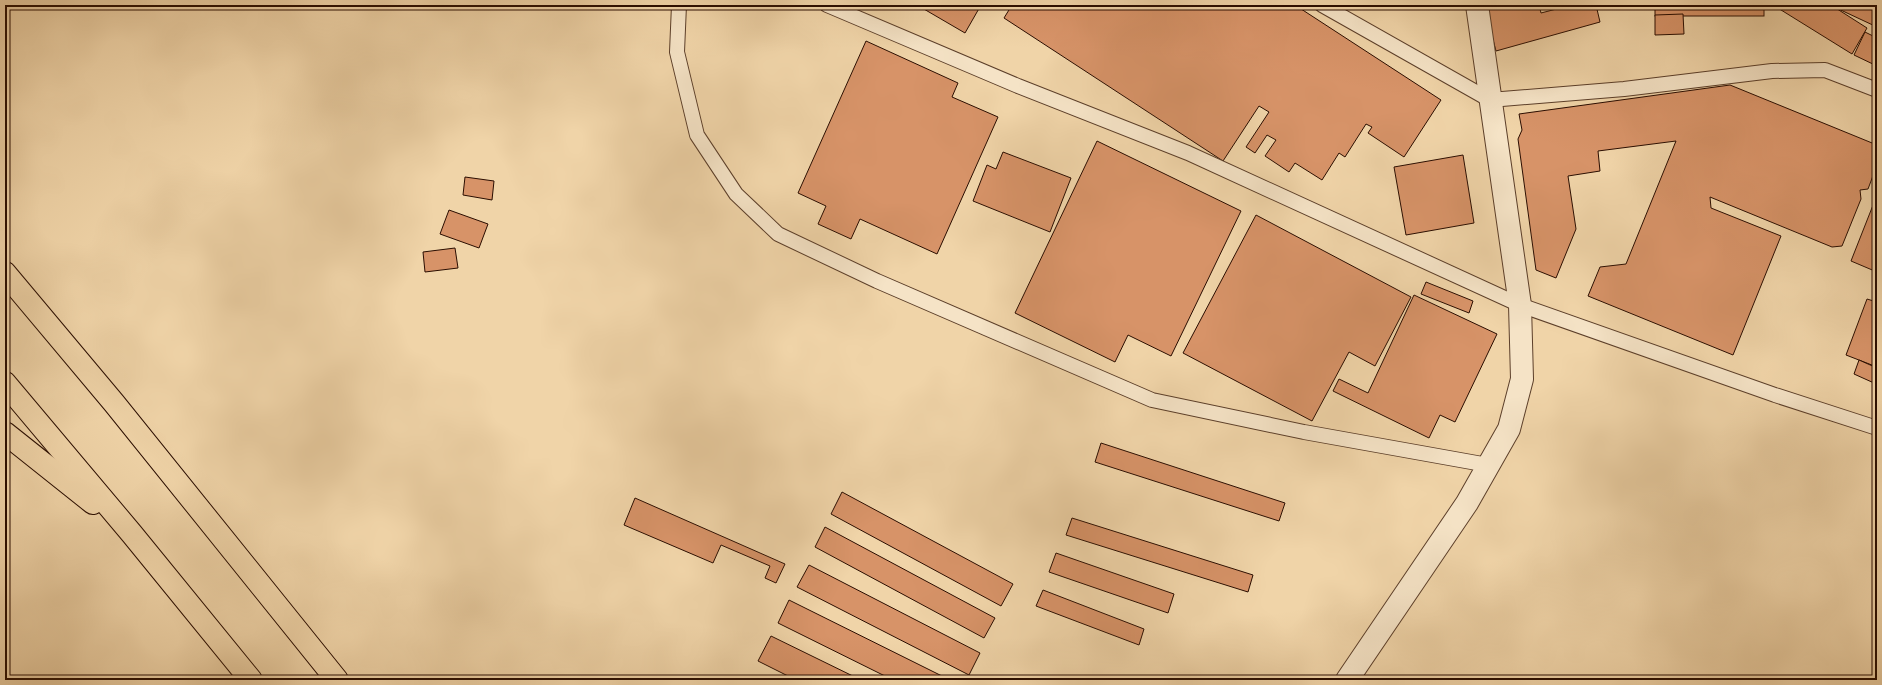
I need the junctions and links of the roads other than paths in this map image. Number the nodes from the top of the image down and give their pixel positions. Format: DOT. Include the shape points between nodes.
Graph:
graph roads {
  1 [pos="679,5"];
  2 [pos="827,5"];
  3 [pos="1322,5"];
  4 [pos="1477,5"];
  5 [pos="1877,90"];
  6 [pos="1490,100"];
  7 [pos="5,273"];
  8 [pos="1520,305"];
  9 [pos="5,384"];
  10 [pos="1877,428"];
  11 [pos="5,433"];
  12 [pos="1488,465"];
  13 [pos="132,534"];
  14 [pos="251,680"];
  15 [pos="337,680"];
  16 [pos="1347,680"];
  1 -- 12 [label="lane" via="677,52 697,135 736,194 778,234 876,281 1152,400 1304,432"];
  2 -- 8 [label="lane" via="1018,86 1188,153"];
  3 -- 6 [label="lane"];
  4 -- 6 [label="street"];
  5 -- 6 [label="lane" via="1825,70 1772,71 1624,89"];
  6 -- 8 [label="street"];
  7 -- 15 [label="highway" via="114,403"];
  8 -- 10 [label="lane"];
  8 -- 12 [label="street" via="1522,379 1509,429"];
  9 -- 13 [label="highway"];
  11 -- 13 [label="highway"];
  12 -- 16 [label="street" via="1467,503"];
  13 -- 14 [label="highway"];
}
